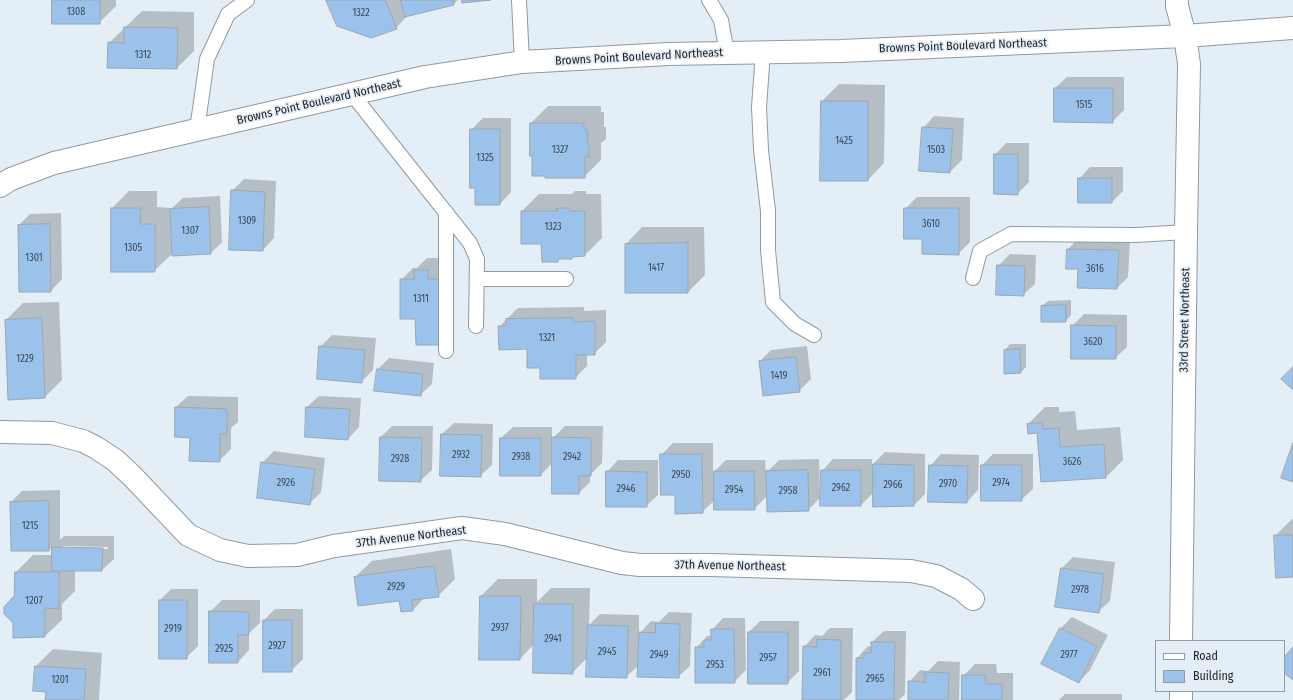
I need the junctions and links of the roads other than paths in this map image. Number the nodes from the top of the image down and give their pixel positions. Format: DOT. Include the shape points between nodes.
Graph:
graph roads {
  1 [pos="248,0"];
  2 [pos="519,0"];
  3 [pos="708,0"];
  4 [pos="1177,0"];
  5 [pos="1293,28"];
  6 [pos="1185,36"];
  7 [pos="763,52"];
  8 [pos="727,53"];
  9 [pos="522,62"];
  10 [pos="352,94"];
  11 [pos="196,130"];
  12 [pos="0,186"];
  13 [pos="446,212"];
  14 [pos="1186,232"];
  15 [pos="973,278"];
  16 [pos="477,279"];
  17 [pos="566,279"];
  18 [pos="476,326"];
  19 [pos="814,335"];
  20 [pos="446,351"];
  21 [pos="0,432"];
  22 [pos="973,599"];
  23 [pos="1181,640"];
  1 -- 11 [label="lane" via="228,14 208,59"];
  2 -- 9 [label="lane"];
  3 -- 8 [label="lane" via="721,20"];
  4 -- 6 [label="street, 33rd Street Northeast"];
  5 -- 6 [label="street, Browns Point Boulevard Northeast"];
  6 -- 7 [label="street, Browns Point Boulevard Northeast"];
  6 -- 14 [label="street, 33rd Street Northeast" via="1189,64"];
  7 -- 8 [label="street, Browns Point Boulevard Northeast"];
  7 -- 19 [label="lane" via="759,107 773,302 794,324"];
  8 -- 9 [label="street, Browns Point Boulevard Northeast"];
  9 -- 10 [label="street, Browns Point Boulevard Northeast" via="425,77"];
  10 -- 11 [label="street, Browns Point Boulevard Northeast"];
  10 -- 13 [label="lane"];
  11 -- 12 [label="street, Browns Point Boulevard Northeast" via="54,163 11,179"];
  13 -- 16 [label="lane" via="470,243 477,259"];
  13 -- 20 [label="lane"];
  14 -- 15 [label="lane" via="1136,235 1011,234 980,252"];
  14 -- 23 [label="street, 33rd Street Northeast"];
  16 -- 17 [label="lane"];
  16 -- 18 [label="lane"];
  21 -- 22 [label="street, 37th Avenue Northeast" via="52,433 95,446 133,477 188,535 220,550 248,556 297,555 334,546 462,528 505,534 622,564 911,571 936,576 961,589"];
}
